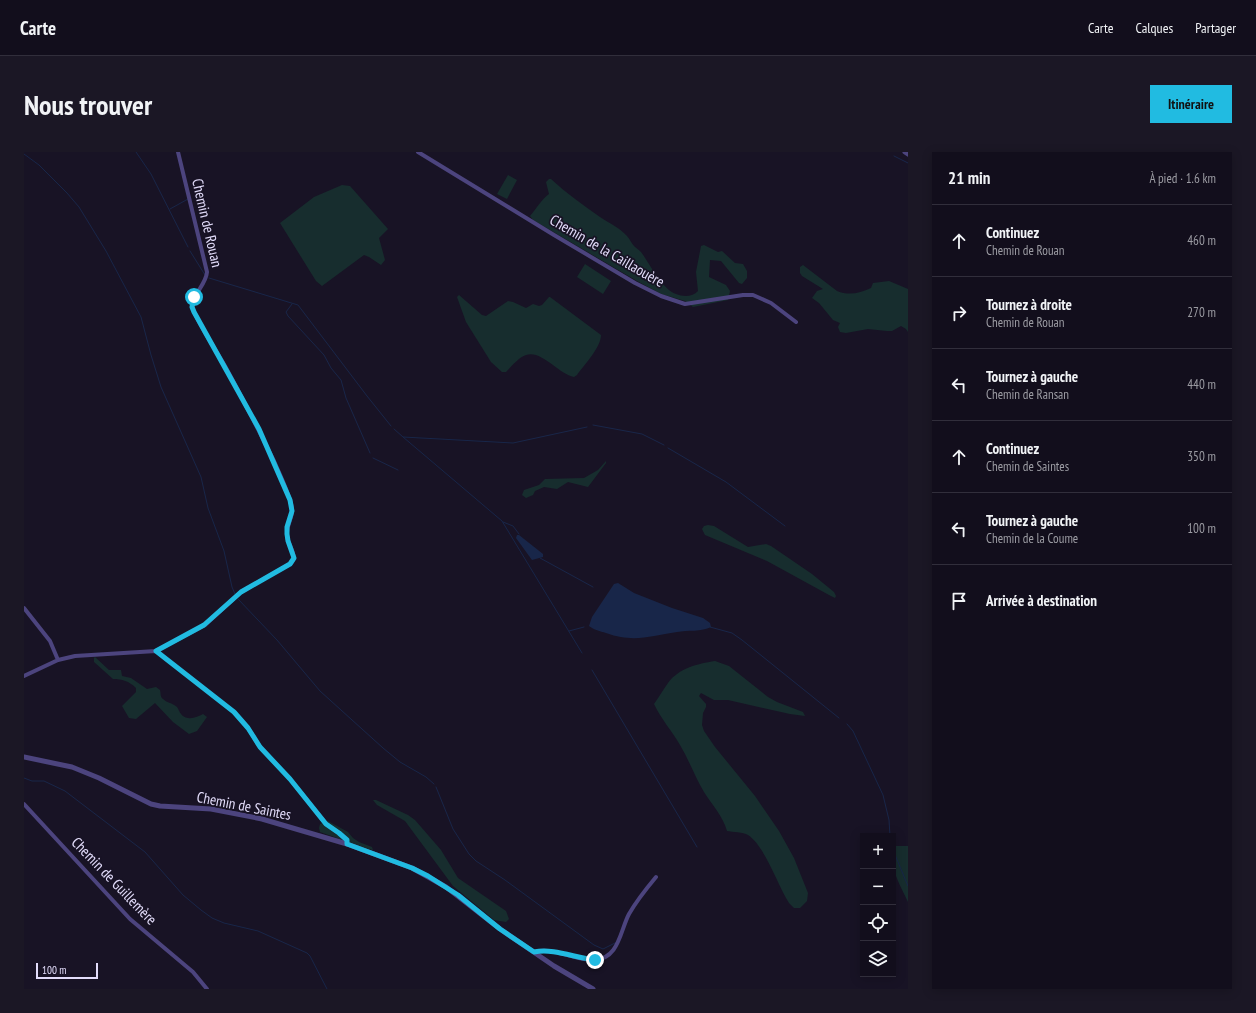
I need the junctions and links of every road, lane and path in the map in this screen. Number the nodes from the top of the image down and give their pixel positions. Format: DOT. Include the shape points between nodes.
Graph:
graph roads {
  1 [pos="178,152"];
  2 [pos="418,152"];
  3 [pos="905,152"];
  4 [pos="908,154"];
  5 [pos="796,322"];
  6 [pos="24,608"];
  7 [pos="156,651"];
  8 [pos="58,660"];
  9 [pos="24,676"];
  10 [pos="24,757"];
  11 [pos="24,804"];
  12 [pos="347,844"];
  13 [pos="656,877"];
  14 [pos="534,952"];
  15 [pos="207,989"];
  16 [pos="593,989"];
  1 -- 7 [label="street, Chemin de Rouan" via="207,272 192,307 259,429 280,475 292,511 287,534 294,558 290,564 241,592 204,625"];
  2 -- 5 [label="street, Chemin de la Caillaouère" via="554,235 661,296 685,304 753,295 771,303"];
  3 -- 4 [label="street"];
  6 -- 8 [label="street" via="47,637"];
  7 -- 8 [label="street" via="82,655"];
  7 -- 12 [label="street" via="234,712 260,747 326,824 347,840"];
  8 -- 9 [label="street"];
  10 -- 12 [label="street, Chemin de Saintes" via="72,768 99,778 151,804 210,809 262,819"];
  11 -- 15 [label="street, Chemin de Guillemère" via="130,919 193,972"];
  12 -- 14 [label="street, Chemin de Saintes" via="428,876 458,895"];
  13 -- 14 [label="street" via="633,907 620,939 610,954 595,960 544,950"];
  14 -- 16 [label="street, Chemin de Saintes"];
}
